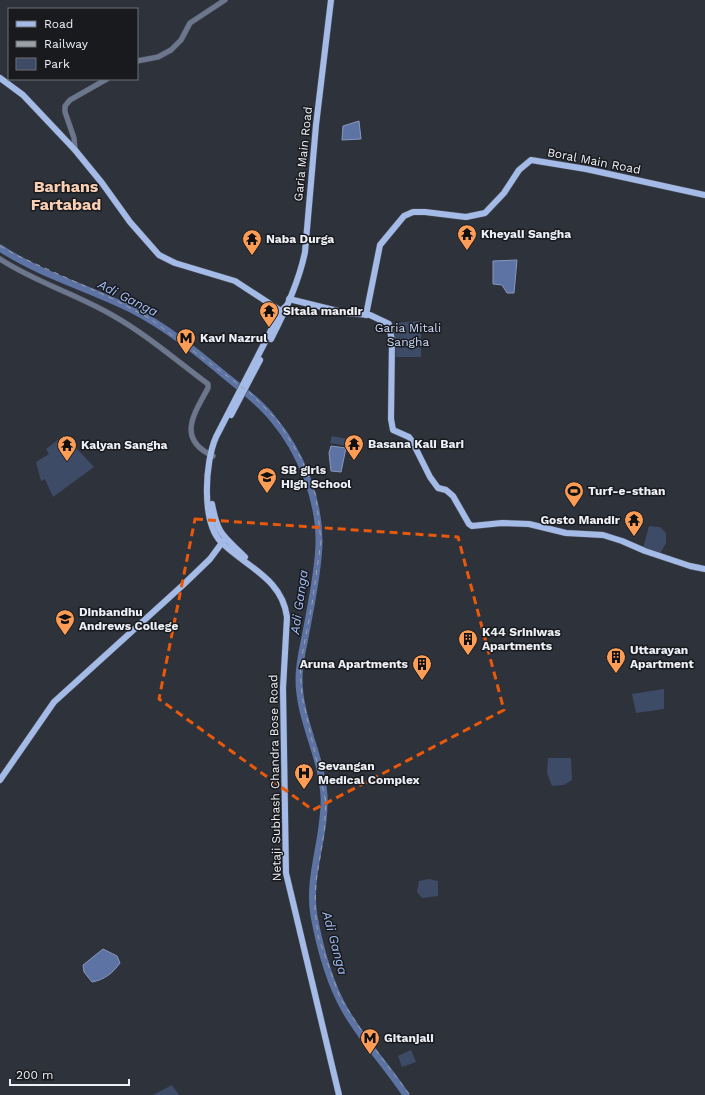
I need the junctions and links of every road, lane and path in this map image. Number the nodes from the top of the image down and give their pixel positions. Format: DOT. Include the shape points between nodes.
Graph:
graph roads {
  1 [pos="225,0"];
  2 [pos="331,0"];
  3 [pos="138,61"];
  4 [pos="0,78"];
  5 [pos="105,80"];
  6 [pos="75,150"];
  7 [pos="705,195"];
  8 [pos="0,259"];
  9 [pos="289,299"];
  10 [pos="284,310"];
  11 [pos="366,314"];
  12 [pos="211,455"];
  13 [pos="223,541"];
  14 [pos="705,569"];
  15 [pos="0,780"];
  16 [pos="339,1095"];
  1 -- 3 [label="street" via="190,23 181,40 171,50 158,57"];
  2 -- 9 [label="main road, Garia Main Road" via="316,125 305,252"];
  4 -- 6 [label="main road" via="22,95"];
  5 -- 6 [label="street" via="70,100 66,106 65,112 74,138"];
  6 -- 10 [label="main road" via="130,222 164,259 225,277"];
  7 -- 11 [label="main road, Boral Main Road" via="601,172 531,160 519,170 504,193 485,213 466,217 413,212 404,216 380,245"];
  8 -- 12 [label="street" via="123,321 208,384 190,426 192,437 200,448"];
  9 -- 10 [label="main road, Garia Main Road"];
  9 -- 11 [label="main road" via="346,313"];
  10 -- 12 [label="main road, Garia Main Road"];
  11 -- 14 [label="main road" via="387,322 392,331 393,430 412,441 438,488 446,490 452,496 466,521 472,526 529,524 566,533 602,536"];
  12 -- 13 [label="main road, Garia Main Road" via="211,508"];
  13 -- 15 [label="main road" via="210,559 183,585 54,702"];
  13 -- 16 [label="main road, Netaji Subhash Chandra Bose Road" via="265,576 286,604 282,711 286,873"];
}
